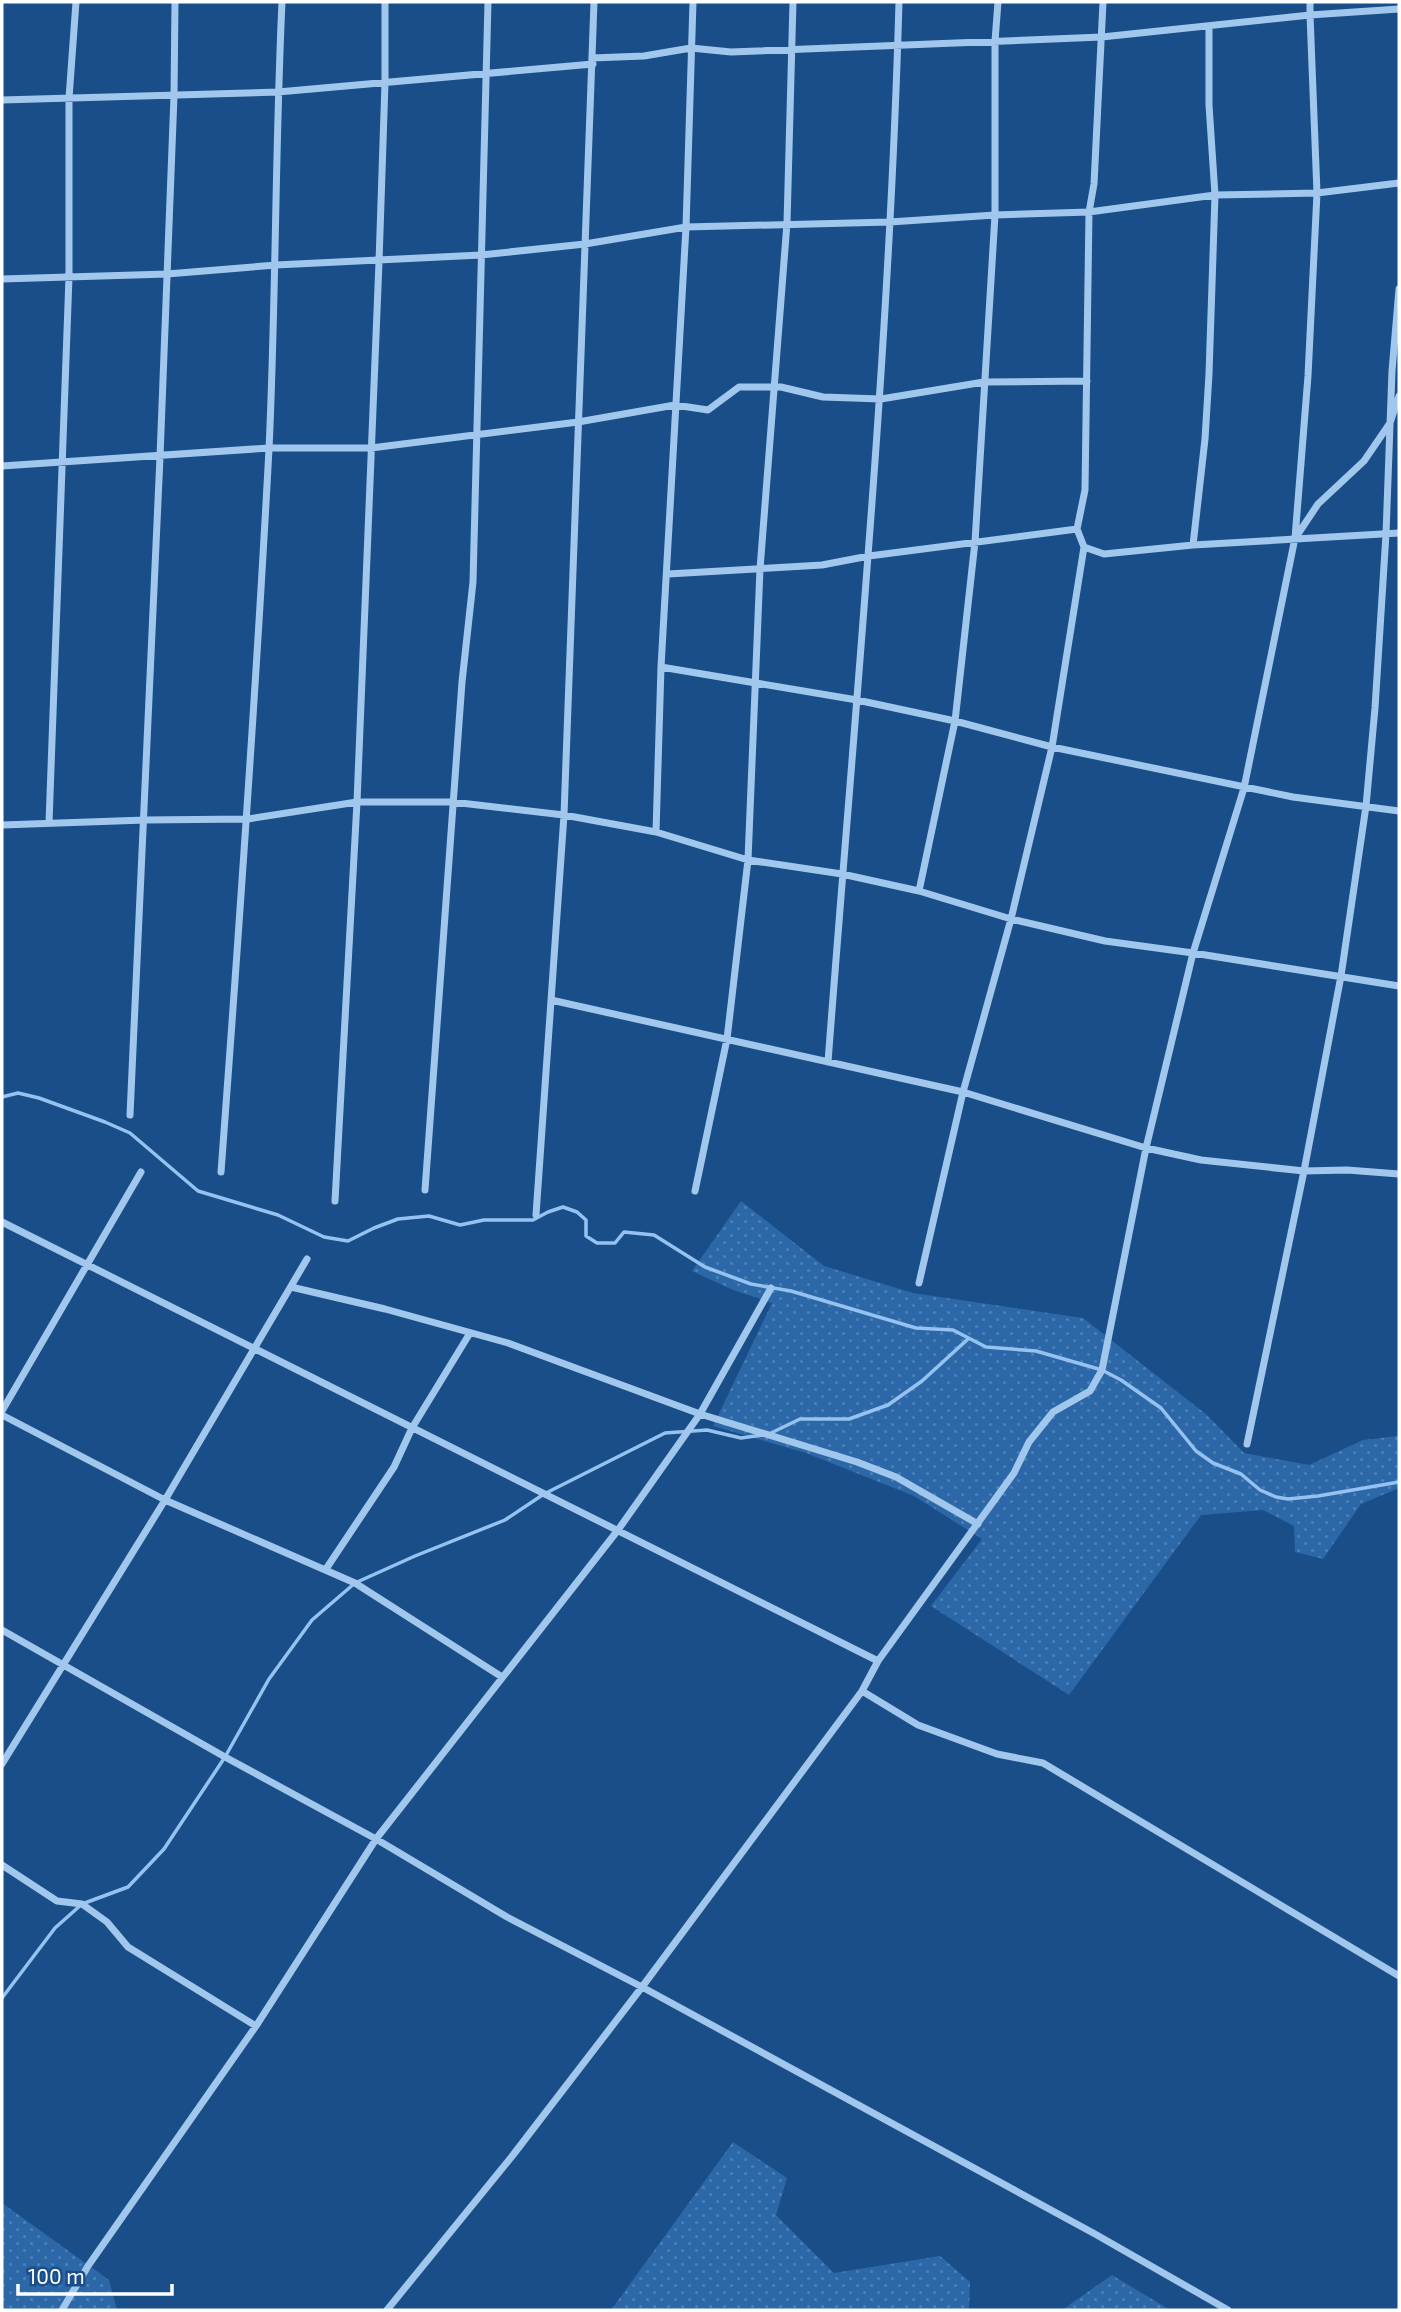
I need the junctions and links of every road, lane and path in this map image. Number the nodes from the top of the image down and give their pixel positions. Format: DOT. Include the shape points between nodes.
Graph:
graph roads {
  1 [pos="76,2"];
  2 [pos="175,2"];
  3 [pos="282,2"];
  4 [pos="385,2"];
  5 [pos="488,2"];
  6 [pos="594,2"];
  7 [pos="693,2"];
  8 [pos="793,2"];
  9 [pos="899,2"];
  10 [pos="998,2"];
  11 [pos="1103,2"];
  12 [pos="1310,2"];
  13 [pos="1399,9"];
  14 [pos="1310,15"];
  15 [pos="1209,27"];
  16 [pos="1102,37"];
  17 [pos="995,41"];
  18 [pos="898,45"];
  19 [pos="691,48"];
  20 [pos="792,51"];
  21 [pos="592,61"];
  22 [pos="487,75"];
  23 [pos="385,83"];
  24 [pos="278,92"];
  25 [pos="174,96"];
  26 [pos="69,98"];
  27 [pos="2,100"];
  28 [pos="1399,183"];
  29 [pos="1317,193"];
  30 [pos="1214,195"];
  31 [pos="1090,212"];
  32 [pos="995,215"];
  33 [pos="890,222"];
  34 [pos="787,223"];
  35 [pos="686,227"];
  36 [pos="585,244"];
  37 [pos="481,255"];
  38 [pos="379,262"];
  39 [pos="276,265"];
  40 [pos="167,274"];
  41 [pos="69,277"];
  42 [pos="2,279"];
  43 [pos="1399,289"];
  44 [pos="1087,381"];
  45 [pos="984,382"];
  46 [pos="774,386"];
  47 [pos="1399,396"];
  48 [pos="881,399"];
  49 [pos="675,405"];
  50 [pos="578,422"];
  51 [pos="1390,423"];
  52 [pos="476,434"];
  53 [pos="269,448"];
  54 [pos="371,448"];
  55 [pos="160,457"];
  56 [pos="62,463"];
  57 [pos="2,466"];
  58 [pos="1077,529"];
  59 [pos="1399,533"];
  60 [pos="1387,534"];
  61 [pos="1295,538"];
  62 [pos="975,542"];
  63 [pos="1193,545"];
  64 [pos="1084,548"];
  65 [pos="869,556"];
  66 [pos="760,569"];
  67 [pos="668,574"];
  68 [pos="661,667"];
  69 [pos="756,683"];
  70 [pos="857,699"];
  71 [pos="955,721"];
  72 [pos="1052,747"];
  73 [pos="1244,788"];
  74 [pos="357,802"];
  75 [pos="452,802"];
  76 [pos="1366,806"];
  77 [pos="1399,811"];
  78 [pos="564,815"];
  79 [pos="248,819"];
  80 [pos="145,820"];
  81 [pos="49,822"];
  82 [pos="2,825"];
  83 [pos="656,832"];
  84 [pos="748,860"];
  85 [pos="842,874"];
  86 [pos="919,891"];
  87 [pos="1011,919"];
  88 [pos="1192,953"];
  89 [pos="1341,976"];
  90 [pos="1399,986"];
  91 [pos="551,1000"];
  92 [pos="726,1039"];
  93 [pos="828,1062"];
  94 [pos="963,1092"];
  95 [pos="130,1115"];
  96 [pos="1146,1148"];
  97 [pos="1304,1171"];
  98 [pos="141,1172"];
  99 [pos="221,1172"];
  100 [pos="1399,1174"];
  101 [pos="425,1190"];
  102 [pos="695,1191"];
  103 [pos="335,1201"];
  104 [pos="537,1214"];
  105 [pos="2,1222"];
  106 [pos="307,1259"];
  107 [pos="85,1264"];
  108 [pos="919,1283"];
  109 [pos="291,1287"];
  110 [pos="771,1288"];
  111 [pos="470,1333"];
  112 [pos="254,1348"];
  113 [pos="2,1413"];
  114 [pos="700,1414"];
  115 [pos="412,1428"];
  116 [pos="1247,1444"];
  117 [pos="165,1500"];
  118 [pos="978,1524"];
  119 [pos="618,1531"];
  120 [pos="326,1569"];
  121 [pos="2,1630"];
  122 [pos="878,1661"];
  123 [pos="63,1667"];
  124 [pos="502,1677"];
  125 [pos="862,1691"];
  126 [pos="2,1764"];
  127 [pos="376,1839"];
  128 [pos="2,1865"];
  129 [pos="1399,1976"];
  130 [pos="642,1987"];
  131 [pos="256,2026"];
  132 [pos="62,2310"];
  133 [pos="387,2310"];
  134 [pos="1228,2310"];
  1 -- 26 [label="street"];
  2 -- 25 [label="street"];
  3 -- 24 [label="street"];
  4 -- 23 [label="street"];
  5 -- 22 [label="street"];
  6 -- 21 [label="street"];
  7 -- 19 [label="street"];
  8 -- 20 [label="street"];
  9 -- 18 [label="street"];
  10 -- 17 [label="street"];
  11 -- 16 [label="street"];
  12 -- 14 [label="street"];
  13 -- 14 [label="street"];
  14 -- 15 [label="street"];
  14 -- 29 [label="street"];
  15 -- 16 [label="street"];
  15 -- 30 [label="street"];
  16 -- 17 [label="street"];
  16 -- 31 [label="street"];
  17 -- 18 [label="street"];
  17 -- 32 [label="street"];
  18 -- 20 [label="street"];
  18 -- 33 [label="street"];
  19 -- 20 [label="street"];
  19 -- 21 [label="street"];
  19 -- 35 [label="street"];
  20 -- 34 [label="street"];
  21 -- 22 [label="street"];
  21 -- 36 [label="street"];
  22 -- 23 [label="street"];
  22 -- 37 [label="street"];
  23 -- 24 [label="street"];
  23 -- 38 [label="street"];
  24 -- 25 [label="street"];
  24 -- 39 [label="street"];
  25 -- 26 [label="street"];
  25 -- 40 [label="street"];
  26 -- 27 [label="street"];
  26 -- 41 [label="street"];
  28 -- 29 [label="street"];
  29 -- 30 [label="street"];
  29 -- 61 [label="street"];
  30 -- 31 [label="street"];
  30 -- 63 [label="street" via="1209,387"];
  31 -- 32 [label="street"];
  31 -- 44 [label="street"];
  32 -- 33 [label="street"];
  32 -- 45 [label="street"];
  33 -- 34 [label="street"];
  33 -- 48 [label="street"];
  34 -- 35 [label="street"];
  34 -- 46 [label="street"];
  35 -- 36 [label="street"];
  35 -- 49 [label="street"];
  36 -- 37 [label="street"];
  36 -- 50 [label="street"];
  37 -- 38 [label="street"];
  37 -- 52 [label="street"];
  38 -- 39 [label="street"];
  38 -- 54 [label="street"];
  39 -- 40 [label="street"];
  39 -- 53 [label="street"];
  40 -- 41 [label="street"];
  40 -- 55 [label="street"];
  41 -- 42 [label="street"];
  41 -- 56 [label="street"];
  43 -- 51 [label="street"];
  44 -- 45 [label="street"];
  44 -- 58 [label="street" via="1085,490"];
  45 -- 48 [label="street"];
  45 -- 62 [label="street"];
  46 -- 48 [label="street" via="823,397"];
  46 -- 49 [label="street" via="739,387 708,410"];
  46 -- 66 [label="street"];
  47 -- 51 [label="street"];
  48 -- 65 [label="street"];
  49 -- 50 [label="street"];
  49 -- 67 [label="street"];
  50 -- 52 [label="street"];
  50 -- 78 [label="street"];
  51 -- 60 [label="street"];
  51 -- 61 [label="street" via="1364,461 1318,504"];
  52 -- 54 [label="street"];
  52 -- 75 [label="street" via="473,582"];
  53 -- 54 [label="street"];
  53 -- 55 [label="street"];
  53 -- 79 [label="street"];
  54 -- 74 [label="street"];
  55 -- 56 [label="street"];
  55 -- 80 [label="street"];
  56 -- 57 [label="street"];
  56 -- 81 [label="street"];
  58 -- 62 [label="street"];
  58 -- 64 [label="street"];
  59 -- 60 [label="street"];
  60 -- 61 [label="street"];
  60 -- 76 [label="street"];
  61 -- 63 [label="street"];
  61 -- 73 [label="street"];
  62 -- 65 [label="street"];
  62 -- 71 [label="street"];
  63 -- 64 [label="street" via="1104,554"];
  64 -- 72 [label="street"];
  65 -- 66 [label="street"];
  65 -- 70 [label="street"];
  66 -- 67 [label="street"];
  66 -- 69 [label="street"];
  67 -- 68 [label="street"];
  68 -- 69 [label="street"];
  68 -- 83 [label="street"];
  69 -- 70 [label="street"];
  69 -- 84 [label="street"];
  70 -- 71 [label="street"];
  70 -- 85 [label="street"];
  71 -- 72 [label="street"];
  71 -- 86 [label="street"];
  72 -- 73 [label="street"];
  72 -- 87 [label="street"];
  73 -- 76 [label="street"];
  73 -- 88 [label="street"];
  74 -- 75 [label="street"];
  74 -- 79 [label="street"];
  74 -- 103 [label="street"];
  75 -- 78 [label="street"];
  75 -- 101 [label="street"];
  76 -- 77 [label="street"];
  76 -- 89 [label="street"];
  78 -- 83 [label="street"];
  78 -- 91 [label="street"];
  79 -- 80 [label="street"];
  79 -- 99 [label="street"];
  80 -- 81 [label="street"];
  80 -- 95 [label="street"];
  81 -- 82 [label="street"];
  83 -- 84 [label="street"];
  84 -- 85 [label="street"];
  84 -- 92 [label="street"];
  85 -- 86 [label="street"];
  85 -- 93 [label="street"];
  86 -- 87 [label="street"];
  87 -- 88 [label="street" via="1105,941"];
  87 -- 94 [label="street"];
  88 -- 89 [label="street"];
  88 -- 96 [label="street"];
  89 -- 90 [label="street"];
  89 -- 97 [label="street"];
  91 -- 92 [label="street"];
  91 -- 104 [label="street"];
  92 -- 93 [label="street"];
  92 -- 102 [label="street"];
  93 -- 94 [label="street"];
  94 -- 96 [label="street"];
  94 -- 108 [label="street"];
  96 -- 97 [label="street" via="1201,1160"];
  96 -- 118 [label="street" via="1102,1370 1090,1391 1053,1412"];
  97 -- 100 [label="street"];
  97 -- 116 [label="street"];
  98 -- 107 [label="street"];
  105 -- 107 [label="street"];
  106 -- 109 [label="street"];
  107 -- 112 [label="street"];
  107 -- 113 [label="street"];
  109 -- 111 [label="street"];
  109 -- 112 [label="street"];
  110 -- 114 [label="street"];
  111 -- 114 [label="street"];
  111 -- 115 [label="street"];
  112 -- 115 [label="street"];
  112 -- 117 [label="street"];
  113 -- 117 [label="street"];
  114 -- 118 [label="street" via="896,1476"];
  114 -- 119 [label="street"];
  115 -- 119 [label="street"];
  115 -- 120 [label="street" via="394,1467"];
  117 -- 120 [label="street"];
  117 -- 123 [label="street"];
  118 -- 122 [label="street"];
  119 -- 122 [label="street"];
  119 -- 124 [label="street"];
  120 -- 124 [label="street"];
  121 -- 123 [label="street"];
  122 -- 125 [label="street"];
  123 -- 126 [label="street"];
  123 -- 127 [label="street"];
  124 -- 127 [label="street"];
  125 -- 129 [label="street" via="918,1725 997,1754 1043,1763"];
  125 -- 130 [label="street"];
  127 -- 130 [label="street" via="507,1917"];
  127 -- 131 [label="street"];
  128 -- 131 [label="street" via="57,1901 82,1904 107,1922 128,1947"];
  130 -- 133 [label="street"];
  130 -- 134 [label="street"];
  131 -- 132 [label="street" via="110,2233"];
}
